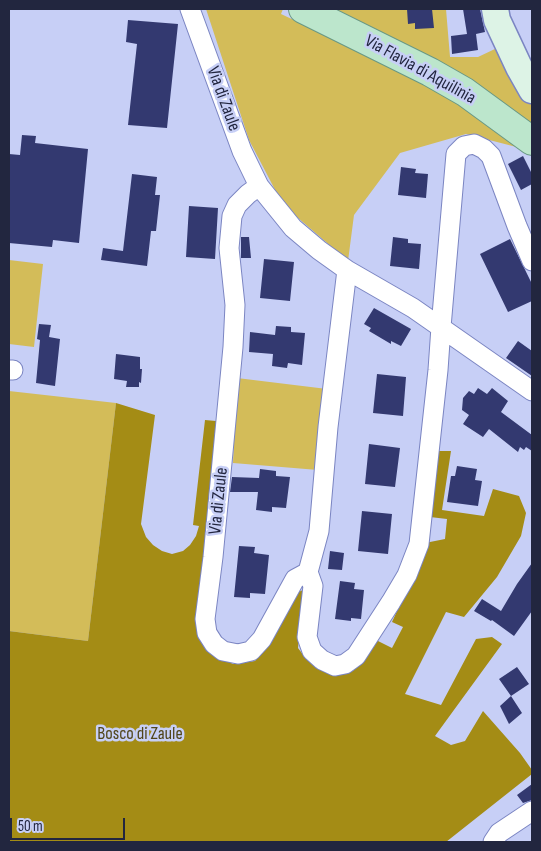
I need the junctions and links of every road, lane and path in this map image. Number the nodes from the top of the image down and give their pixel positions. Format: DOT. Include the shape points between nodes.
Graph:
graph roads {
  1 [pos="190,9"];
  2 [pos="303,9"];
  3 [pos="495,9"];
  4 [pos="532,90"];
  5 [pos="532,141"];
  6 [pos="259,186"];
  7 [pos="532,262"];
  8 [pos="347,270"];
  9 [pos="441,327"];
  10 [pos="532,391"];
  11 [pos="308,572"];
  12 [pos="532,811"];
  13 [pos="493,842"];
  1 -- 6 [label="street, Via di Zaule" via="242,151"];
  2 -- 5 [label="main road, Via Flavia di Aquilinia" via="466,92"];
  3 -- 4 [label="street" via="497,20"];
  6 -- 8 [label="street, Via di Zaule" via="293,228"];
  6 -- 11 [label="street, Via di Zaule" via="237,205 232,216 229,248 235,305 233,347 214,557 205,619 207,633 214,644 223,651 238,654 251,651 262,639 295,579"];
  7 -- 9 [label="street" via="491,156 474,144 464,146 456,154"];
  8 -- 9 [label="street, Via di Zaule"];
  8 -- 11 [label="street" via="319,531"];
  9 -- 10 [label="street, Via di Zaule"];
  9 -- 11 [label="street" via="419,544 407,575 391,602 356,656 345,664 335,666 312,651 307,637 313,586"];
  12 -- 13 [label="street" via="499,833"];
}
